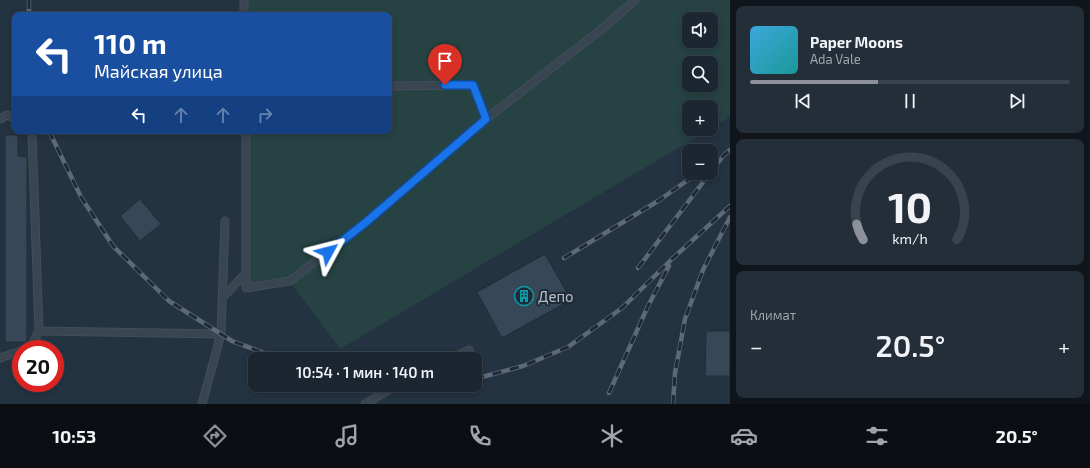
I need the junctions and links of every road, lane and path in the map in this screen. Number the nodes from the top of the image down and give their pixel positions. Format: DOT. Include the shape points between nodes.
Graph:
graph roads {
  1 [pos="244,0"];
  2 [pos="635,0"];
  3 [pos="244,12"];
  4 [pos="392,86"];
  5 [pos="12,117"];
  6 [pos="0,119"];
  7 [pos="486,119"];
  8 [pos="32,134"];
  9 [pos="246,134"];
  10 [pos="225,221"];
  11 [pos="246,272"];
  12 [pos="222,298"];
  13 [pos="39,331"];
  14 [pos="222,334"];
  15 [pos="35,340"];
  16 [pos="469,350"];
  17 [pos="465,352"];
  18 [pos="12,354"];
  19 [pos="0,358"];
  20 [pos="385,392"];
  21 [pos="202,404"];
  22 [pos="365,404"];
  1 -- 3 [label="lane"];
  2 -- 7 [label="lane"];
  4 -- 7 [label="lane" via="473,85"];
  5 -- 6 [label="lane" via="7,115"];
  7 -- 11 [label="lane" via="365,223 290,282 246,288"];
  8 -- 13 [label="lane"];
  9 -- 11 [label="lane"];
  10 -- 12 [label="lane"];
  11 -- 12 [label="lane"];
  12 -- 14 [label="lane"];
  13 -- 14 [label="lane"];
  13 -- 15 [label="lane"];
  14 -- 21 [label="lane"];
  16 -- 17 [label="lane"];
  18 -- 19 [label="lane"];
  20 -- 22 [label="lane"];
}
